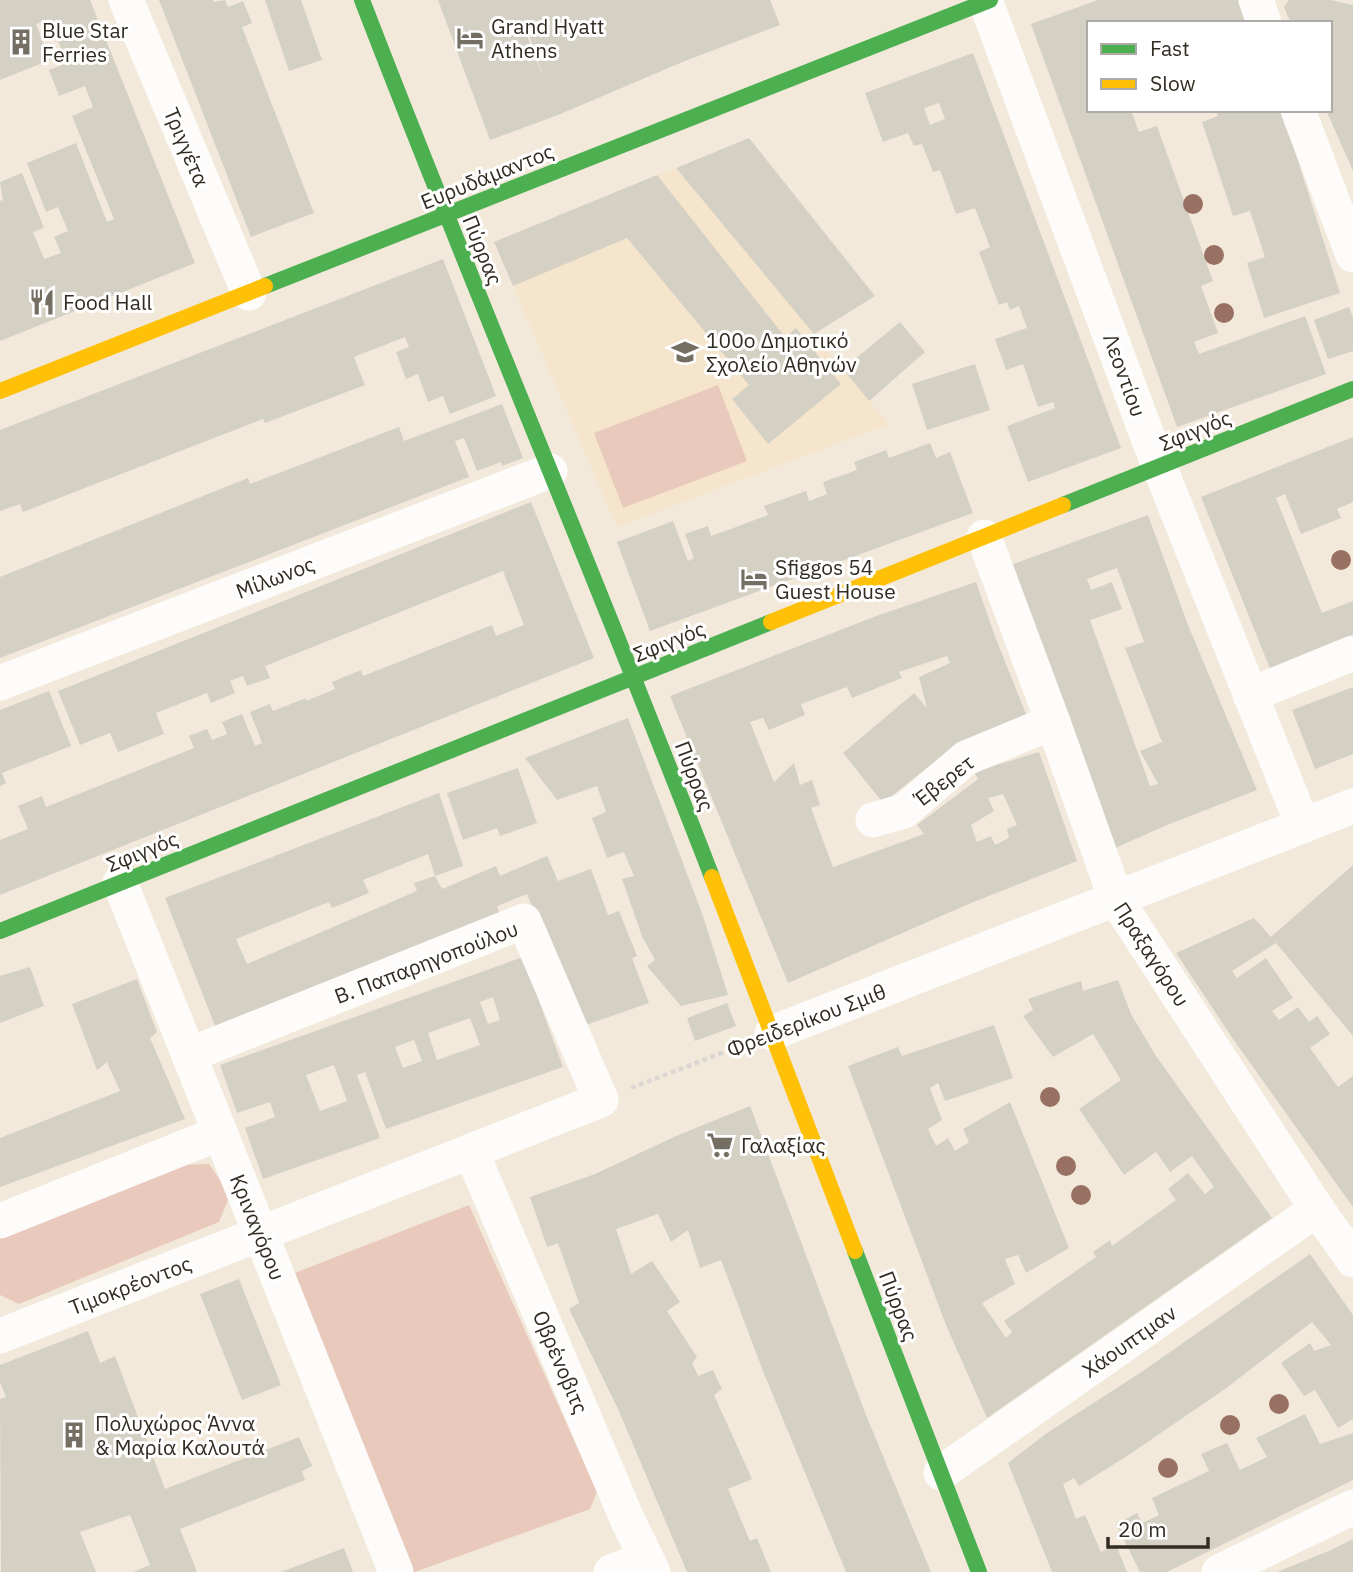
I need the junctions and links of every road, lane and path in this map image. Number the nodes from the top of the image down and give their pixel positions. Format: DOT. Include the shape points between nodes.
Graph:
graph roads {
  1 [pos="126,0"];
  2 [pos="362,0"];
  3 [pos="987,0"];
  4 [pos="1255,0"];
  5 [pos="1263,21"];
  6 [pos="1299,112"];
  7 [pos="446,215"];
  8 [pos="1353,255"];
  9 [pos="249,293"];
  10 [pos="1353,389"];
  11 [pos="0,391"];
  12 [pos="1160,467"];
  13 [pos="550,471"];
  14 [pos="984,537"];
  15 [pos="1353,653"];
  16 [pos="635,678"];
  17 [pos="0,683"];
  18 [pos="1250,695"];
  19 [pos="1053,722"];
  20 [pos="1353,806"];
  21 [pos="873,820"];
  22 [pos="1303,826"];
  23 [pos="120,883"];
  24 [pos="1116,899"];
  25 [pos="0,931"];
  26 [pos="772,1034"];
  27 [pos="189,1055"];
  28 [pos="601,1100"];
  29 [pos="220,1133"];
  30 [pos="471,1151"];
  31 [pos="1317,1209"];
  32 [pos="0,1222"];
  33 [pos="260,1234"];
  34 [pos="1353,1260"];
  35 [pos="0,1335"];
  36 [pos="941,1473"];
  37 [pos="1353,1507"];
  38 [pos="650,1565"];
  39 [pos="396,1572"];
  40 [pos="611,1572"];
  41 [pos="979,1572"];
  42 [pos="1219,1572"];
  1 -- 9 [label="street, Τριγγέτα"];
  2 -- 7 [label="street, Πύρρας"];
  3 -- 7 [label="street, Ευρυδάμαντος"];
  3 -- 12 [label="street, Λεοντίου"];
  4 -- 5 [label="street"];
  6 -- 8 [label="street"];
  7 -- 9 [label="street, Ευρυδάμαντος"];
  7 -- 13 [label="street, Πύρρας"];
  9 -- 11 [label="street, Ευρυδάμαντος"];
  10 -- 12 [label="street, Σφιγγός"];
  12 -- 14 [label="street, Σφιγγός"];
  12 -- 18 [label="street, Λεοντίου"];
  13 -- 16 [label="street, Πύρρας"];
  13 -- 17 [label="street, Μίλωνος"];
  14 -- 16 [label="street, Σφιγγός"];
  14 -- 19 [label="street, Πραξαγόρου"];
  15 -- 18 [label="street"];
  16 -- 23 [label="street, Σφιγγός"];
  16 -- 26 [label="street, Πύρρας"];
  18 -- 22 [label="street, Λεοντίου"];
  19 -- 21 [label="street, Έβερετ" via="966,758 904,811"];
  19 -- 24 [label="street, Πραξαγόρου"];
  20 -- 22 [label="street, Φρειδερίκου Σμιθ"];
  22 -- 24 [label="street, Φρειδερίκου Σμιθ"];
  23 -- 25 [label="street, Σφιγγός"];
  23 -- 27 [label="street, Κριναγόρου"];
  24 -- 26 [label="street, Φρειδερίκου Σμιθ"];
  24 -- 31 [label="street, Πραξαγόρου"];
  26 -- 28 [label="path, Φρειδερίκου Σμιθ"];
  26 -- 36 [label="street, Πύρρας"];
  27 -- 28 [label="street, Β. Παπαρηγοπούλου" via="524,921"];
  27 -- 29 [label="street, Κριναγόρου"];
  28 -- 30 [label="street"];
  29 -- 32 [label="street"];
  29 -- 33 [label="street, Κριναγόρου"];
  30 -- 33 [label="street"];
  30 -- 38 [label="street, Οβρένοβιτς"];
  31 -- 34 [label="street, Πραξαγόρου"];
  31 -- 36 [label="street, Χάουπτμαν"];
  33 -- 35 [label="street, Τιμοκρέοντος"];
  33 -- 39 [label="street, Κριναγόρου"];
  36 -- 41 [label="street, Πύρρας"];
  37 -- 42 [label="street"];
  38 -- 40 [label="street"];
}
